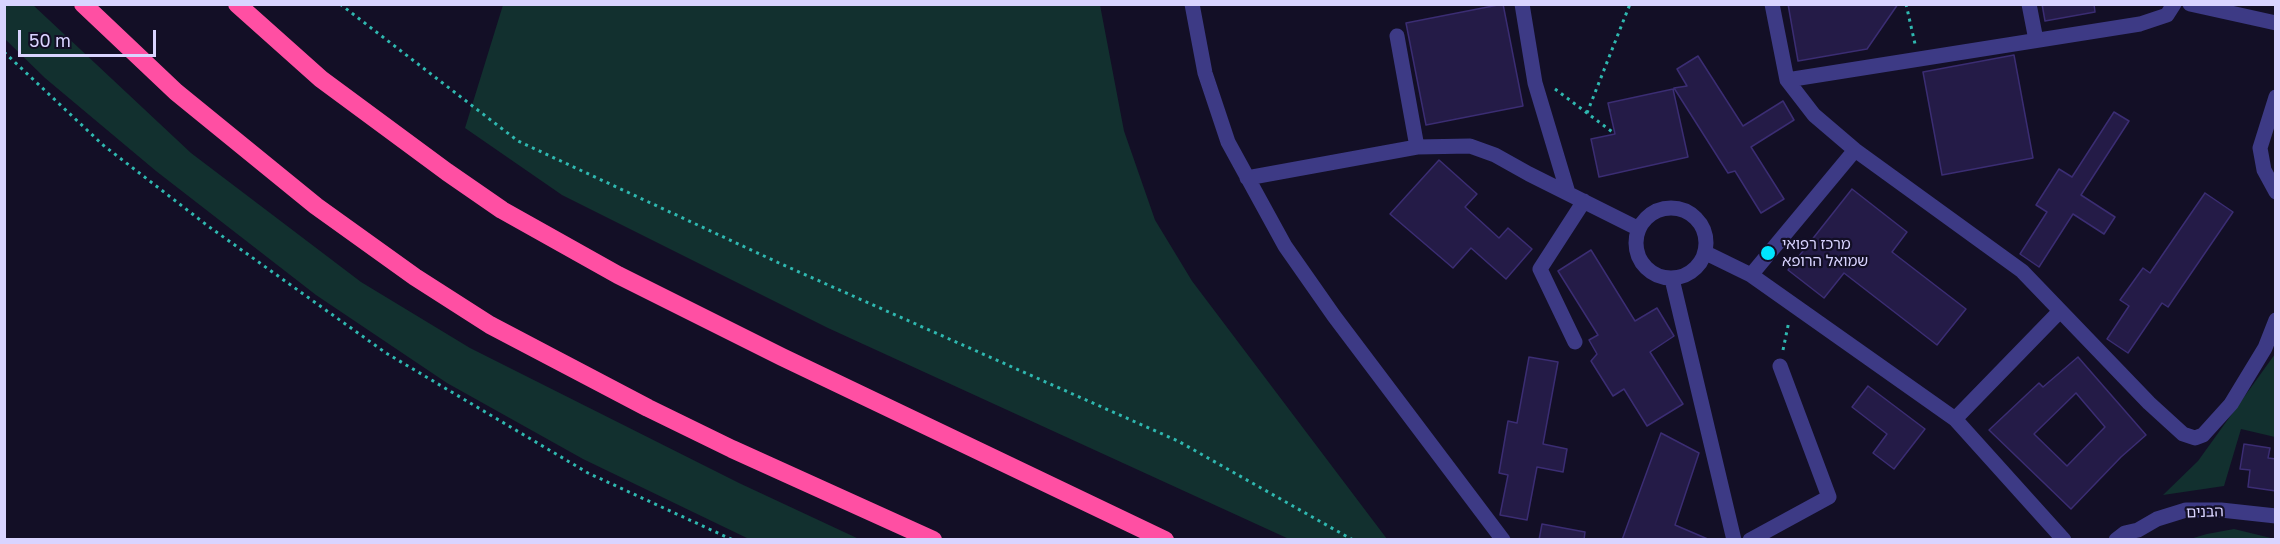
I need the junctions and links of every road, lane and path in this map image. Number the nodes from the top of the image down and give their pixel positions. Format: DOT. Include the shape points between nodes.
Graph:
graph roads {
  1 [pos="83,4"];
  2 [pos="237,4"];
  3 [pos="340,4"];
  4 [pos="1192,4"];
  5 [pos="1522,4"];
  6 [pos="1630,4"];
  7 [pos="1772,4"];
  8 [pos="1906,4"];
  9 [pos="2030,4"];
  10 [pos="2174,4"];
  11 [pos="2190,4"];
  12 [pos="2276,23"];
  13 [pos="1397,36"];
  14 [pos="2036,40"];
  15 [pos="4,52"];
  16 [pos="1918,59"];
  17 [pos="1534,74"];
  18 [pos="1787,80"];
  19 [pos="2276,97"];
  20 [pos="1587,113"];
  21 [pos="1615,134"];
  22 [pos="1417,147"];
  23 [pos="1855,150"];
  24 [pos="1247,178"];
  25 [pos="2276,192"];
  26 [pos="1568,193"];
  27 [pos="1584,201"];
  28 [pos="1639,229"];
  29 [pos="1706,253"];
  30 [pos="1751,275"];
  31 [pos="1672,279"];
  32 [pos="1792,304"];
  33 [pos="2060,310"];
  34 [pos="2276,320"];
  35 [pos="1575,342"];
  36 [pos="1780,366"];
  37 [pos="1955,419"];
  38 [pos="2276,516"];
  39 [pos="2136,535"];
  40 [pos="733,540"];
  41 [pos="933,540"];
  42 [pos="1165,540"];
  43 [pos="1353,540"];
  44 [pos="1503,540"];
  45 [pos="1734,540"];
  46 [pos="1750,540"];
  47 [pos="2064,540"];
  48 [pos="2116,540"];
  1 -- 41 [label="highway" via="176,92 316,206 490,325 732,449"];
  2 -- 42 [label="highway" via="321,79 502,210 618,275 782,357"];
  3 -- 43 [label="path" via="518,141 779,263 1178,441"];
  4 -- 24 [label="street" via="1205,73 1228,142"];
  5 -- 17 [label="street"];
  6 -- 20 [label="path"];
  7 -- 18 [label="street"];
  8 -- 16 [label="path"];
  9 -- 14 [label="street"];
  10 -- 14 [label="street" via="2167,15 2140,24"];
  11 -- 12 [label="street"];
  13 -- 22 [label="street"];
  14 -- 16 [label="street"];
  15 -- 40 [label="path" via="103,145 208,226 386,353 588,473"];
  16 -- 18 [label="street"];
  17 -- 20 [label="path"];
  17 -- 26 [label="street"];
  18 -- 23 [label="street" via="1815,115"];
  19 -- 25 [label="street" via="2260,147 2264,170"];
  20 -- 21 [label="path"];
  22 -- 24 [label="street"];
  22 -- 26 [label="street" via="1470,146"];
  23 -- 30 [label="street"];
  23 -- 33 [label="street" via="2022,271"];
  24 -- 44 [label="street" via="1285,246 1334,316"];
  26 -- 27 [label="street"];
  27 -- 28 [label="street"];
  27 -- 35 [label="street" via="1540,269"];
  28 -- 29 [label="street" via="1654,212 1678,208 1698,220 1705,230"];
  28 -- 31 [label="street" via="1637,253 1642,264 1650,272"];
  29 -- 30 [label="street"];
  29 -- 31 [label="street" via="1693,272"];
  30 -- 32 [label="street"];
  31 -- 45 [label="street"];
  32 -- 36 [label="path"];
  32 -- 37 [label="street"];
  33 -- 34 [label="street" via="2161,415 2183,434 2195,438 2203,435 2231,404 2265,348"];
  33 -- 37 [label="street"];
  36 -- 46 [label="street" via="1829,497"];
  37 -- 47 [label="street"];
  38 -- 39 [label="street, הבנים" via="2186,510 2157,519"];
  39 -- 48 [label="street, הבנים" via="2125,533"];
}
